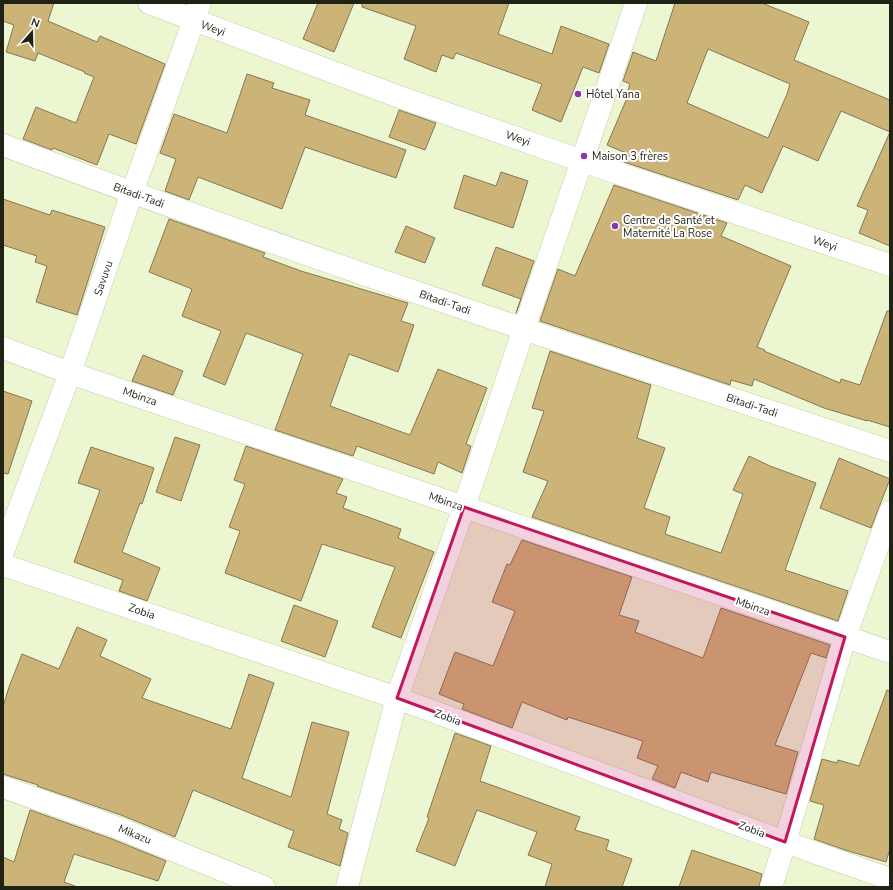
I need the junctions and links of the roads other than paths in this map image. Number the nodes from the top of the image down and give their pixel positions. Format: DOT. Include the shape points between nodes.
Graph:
graph roads {
  1 [pos="149,3"];
  2 [pos="636,3"];
  3 [pos="196,12"];
  4 [pos="3,145"];
  5 [pos="582,161"];
  6 [pos="132,193"];
  7 [pos="890,265"];
  8 [pos="524,329"];
  9 [pos="3,348"];
  10 [pos="70,373"];
  11 [pos="890,451"];
  12 [pos="464,507"];
  13 [pos="890,512"];
  14 [pos="3,552"];
  15 [pos="3,565"];
  16 [pos="845,637"];
  17 [pos="890,652"];
  18 [pos="397,698"];
  19 [pos="3,787"];
  20 [pos="785,842"];
  21 [pos="890,879"];
  22 [pos="264,887"];
  23 [pos="347,887"];
  24 [pos="771,887"];
  1 -- 3 [label="street, Weyi"];
  2 -- 5 [label="street"];
  3 -- 5 [label="street, Weyi" via="394,95"];
  3 -- 6 [label="street, Savuvu"];
  4 -- 6 [label="street, Bitadi-Tadi"];
  5 -- 7 [label="street, Weyi"];
  5 -- 8 [label="street"];
  6 -- 8 [label="street, Bitadi-Tadi"];
  6 -- 10 [label="street, Savuvu"];
  8 -- 11 [label="street, Bitadi-Tadi"];
  8 -- 12 [label="street"];
  9 -- 10 [label="street, Mbinza"];
  10 -- 12 [label="street, Mbinza"];
  10 -- 14 [label="street, Savuvu"];
  12 -- 16 [label="street, Mbinza"];
  12 -- 18 [label="street"];
  13 -- 16 [label="street"];
  15 -- 18 [label="street, Zobia"];
  16 -- 17 [label="street, Mbinza"];
  16 -- 20 [label="street"];
  18 -- 20 [label="street, Zobia"];
  18 -- 23 [label="street"];
  19 -- 22 [label="street, Mikazu" via="116,827"];
  20 -- 21 [label="street, Zobia"];
  20 -- 24 [label="street"];
}
